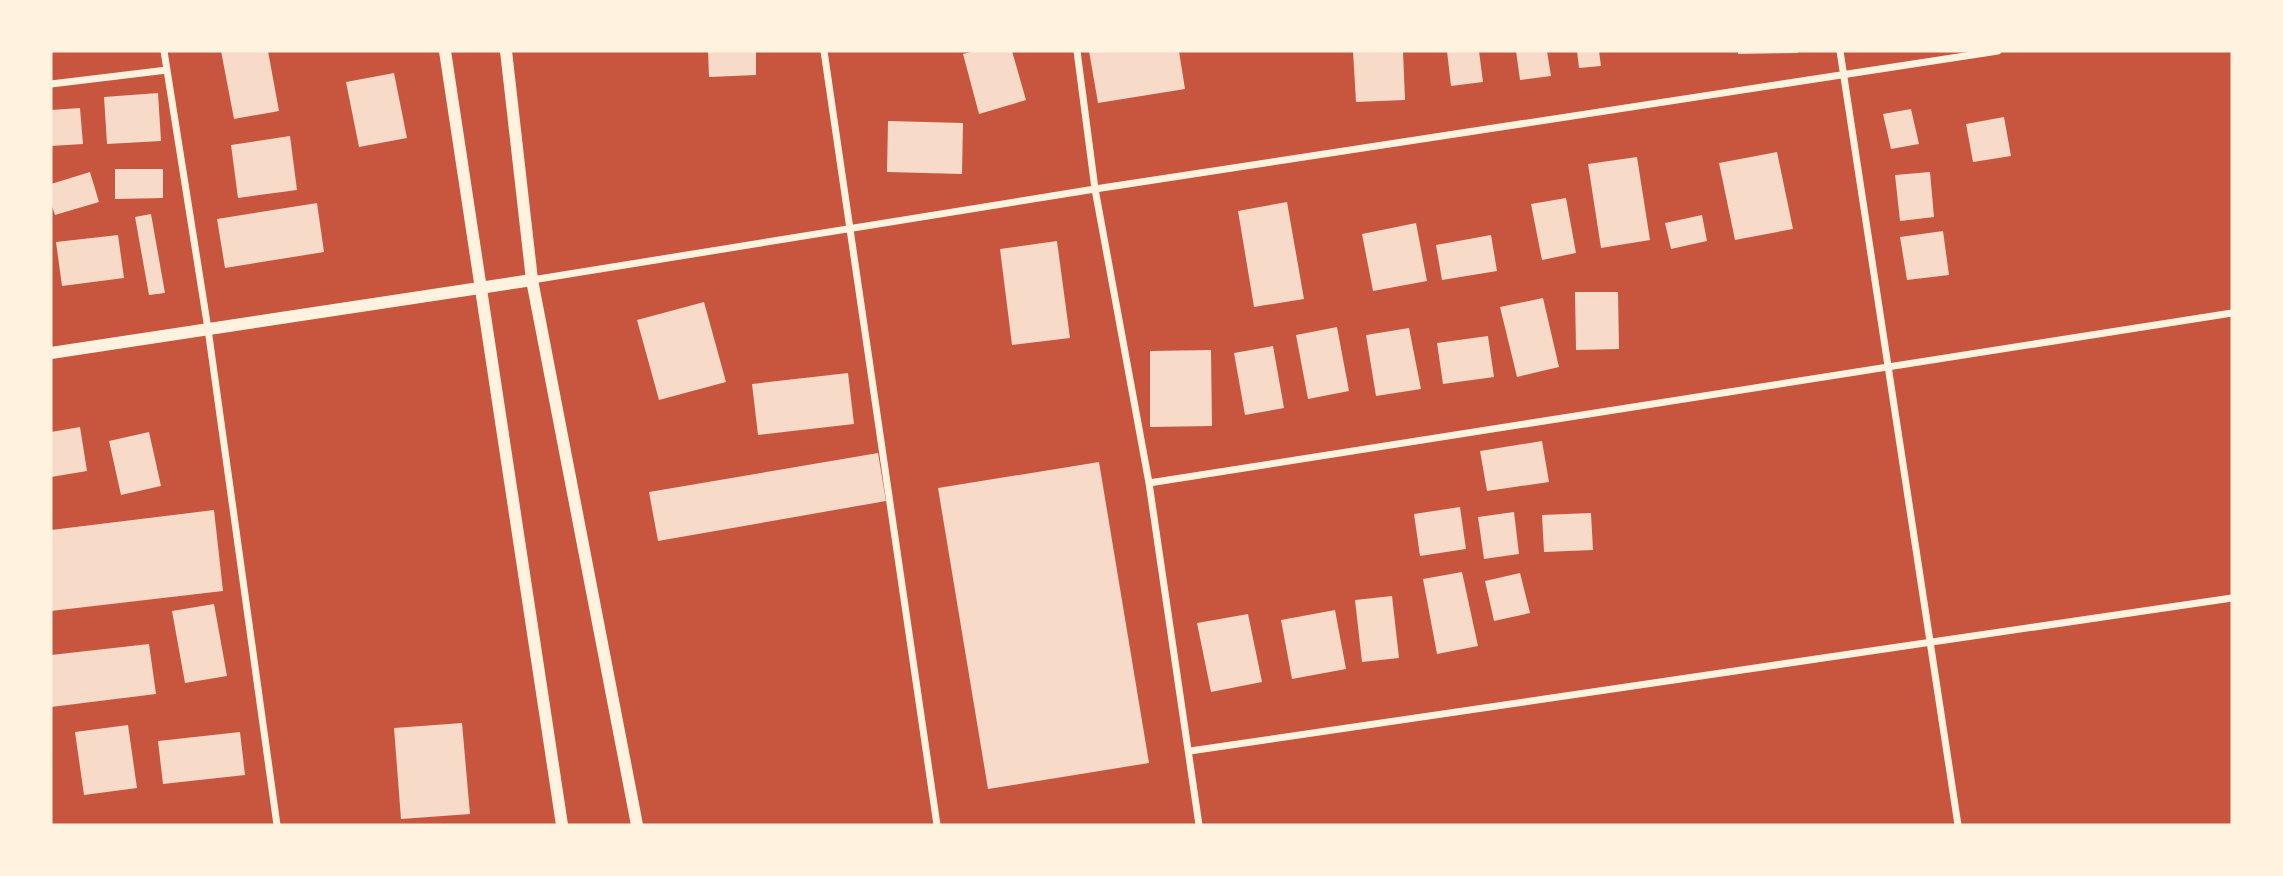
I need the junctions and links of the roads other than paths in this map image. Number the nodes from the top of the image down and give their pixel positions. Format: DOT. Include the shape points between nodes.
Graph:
graph roads {
  1 [pos="164,51"];
  2 [pos="445,51"];
  3 [pos="506,51"];
  4 [pos="824,51"];
  5 [pos="1077,51"];
  6 [pos="1840,51"];
  7 [pos="1998,51"];
  8 [pos="167,70"];
  9 [pos="1844,74"];
  10 [pos="51,84"];
  11 [pos="1095,189"];
  12 [pos="851,229"];
  13 [pos="532,280"];
  14 [pos="482,288"];
  15 [pos="2232,313"];
  16 [pos="208,329"];
  17 [pos="51,353"];
  18 [pos="1888,367"];
  19 [pos="1149,483"];
  20 [pos="2232,598"];
  21 [pos="1930,642"];
  22 [pos="1190,751"];
  23 [pos="278,825"];
  24 [pos="562,825"];
  25 [pos="637,825"];
  26 [pos="937,825"];
  27 [pos="1199,825"];
  28 [pos="1958,825"];
  1 -- 8 [label="street"];
  2 -- 14 [label="street"];
  3 -- 13 [label="street"];
  4 -- 12 [label="street"];
  5 -- 11 [label="street"];
  6 -- 9 [label="street"];
  7 -- 9 [label="street"];
  8 -- 10 [label="street"];
  8 -- 16 [label="street"];
  9 -- 11 [label="street"];
  9 -- 18 [label="street"];
  11 -- 12 [label="street"];
  11 -- 19 [label="street"];
  12 -- 13 [label="street"];
  12 -- 26 [label="street"];
  13 -- 14 [label="street"];
  13 -- 25 [label="street"];
  14 -- 16 [label="street"];
  14 -- 24 [label="street"];
  15 -- 18 [label="street"];
  16 -- 17 [label="street"];
  16 -- 23 [label="street"];
  18 -- 19 [label="street"];
  18 -- 21 [label="street"];
  19 -- 22 [label="street"];
  20 -- 21 [label="street"];
  21 -- 22 [label="street"];
  21 -- 28 [label="street"];
  22 -- 27 [label="street"];
}
